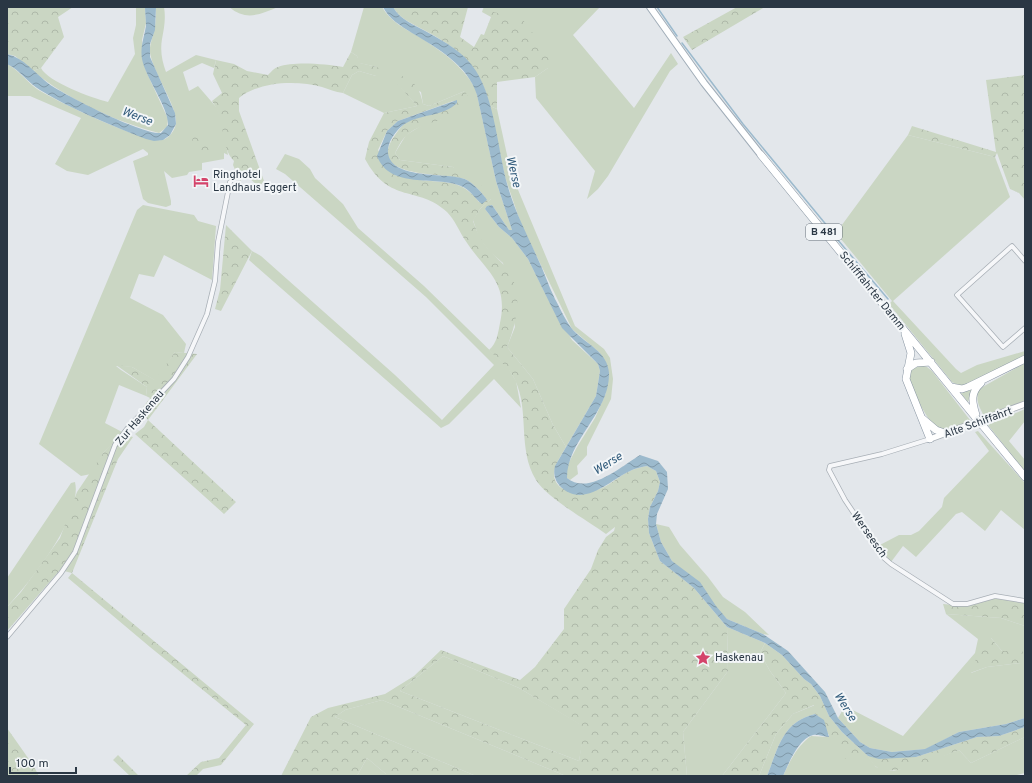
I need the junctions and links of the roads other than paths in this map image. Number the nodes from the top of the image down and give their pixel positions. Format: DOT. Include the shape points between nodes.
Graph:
graph roads {
  1 [pos="650,7"];
  2 [pos="761,155"];
  3 [pos="230,182"];
  4 [pos="1025,261"];
  5 [pos="1025,328"];
  6 [pos="904,330"];
  7 [pos="1025,360"];
  8 [pos="930,362"];
  9 [pos="907,369"];
  10 [pos="985,380"];
  11 [pos="951,387"];
  12 [pos="1025,404"];
  13 [pos="922,417"];
  14 [pos="976,418"];
  15 [pos="947,434"];
  16 [pos="930,439"];
  17 [pos="1025,477"];
  18 [pos="1025,601"];
  19 [pos="7,637"];
  1 -- 2 [label="main road, Schifffahrter Damm / B 481" via="704,83"];
  2 -- 6 [label="highway, Schifffahrter Damm / B 481"];
  3 -- 19 [label="street, Zur Haskenau" via="218,242 215,281 207,314 188,357 174,379 115,445 74,552 62,574"];
  4 -- 5 [label="street" via="1012,246 957,295 1004,347"];
  6 -- 8 [label="highway, Schifffahrter Damm / B 481"];
  6 -- 9 [label="highway, B 481" via="911,352"];
  7 -- 10 [label="highway"];
  8 -- 9 [label="highway" via="916,363"];
  8 -- 11 [label="highway, Schifffahrter Damm / B 481"];
  9 -- 13 [label="highway, B 481" via="906,379"];
  10 -- 11 [label="highway" via="962,389"];
  10 -- 14 [label="highway" via="974,391 972,397"];
  11 -- 14 [label="highway, Schifffahrter Damm / B 481"];
  12 -- 15 [label="street, Alte Schiffahrt"];
  13 -- 15 [label="highway, B 481" via="936,430"];
  13 -- 16 [label="highway, B 481"];
  14 -- 17 [label="highway, Schifffahrter Damm / B 481, bridge"];
  15 -- 16 [label="street, Alte Schiffahrt"];
  16 -- 18 [label="street, Werseesch" via="830,466 832,476 845,500 884,558 891,564 953,604 967,604 994,596"];
}
